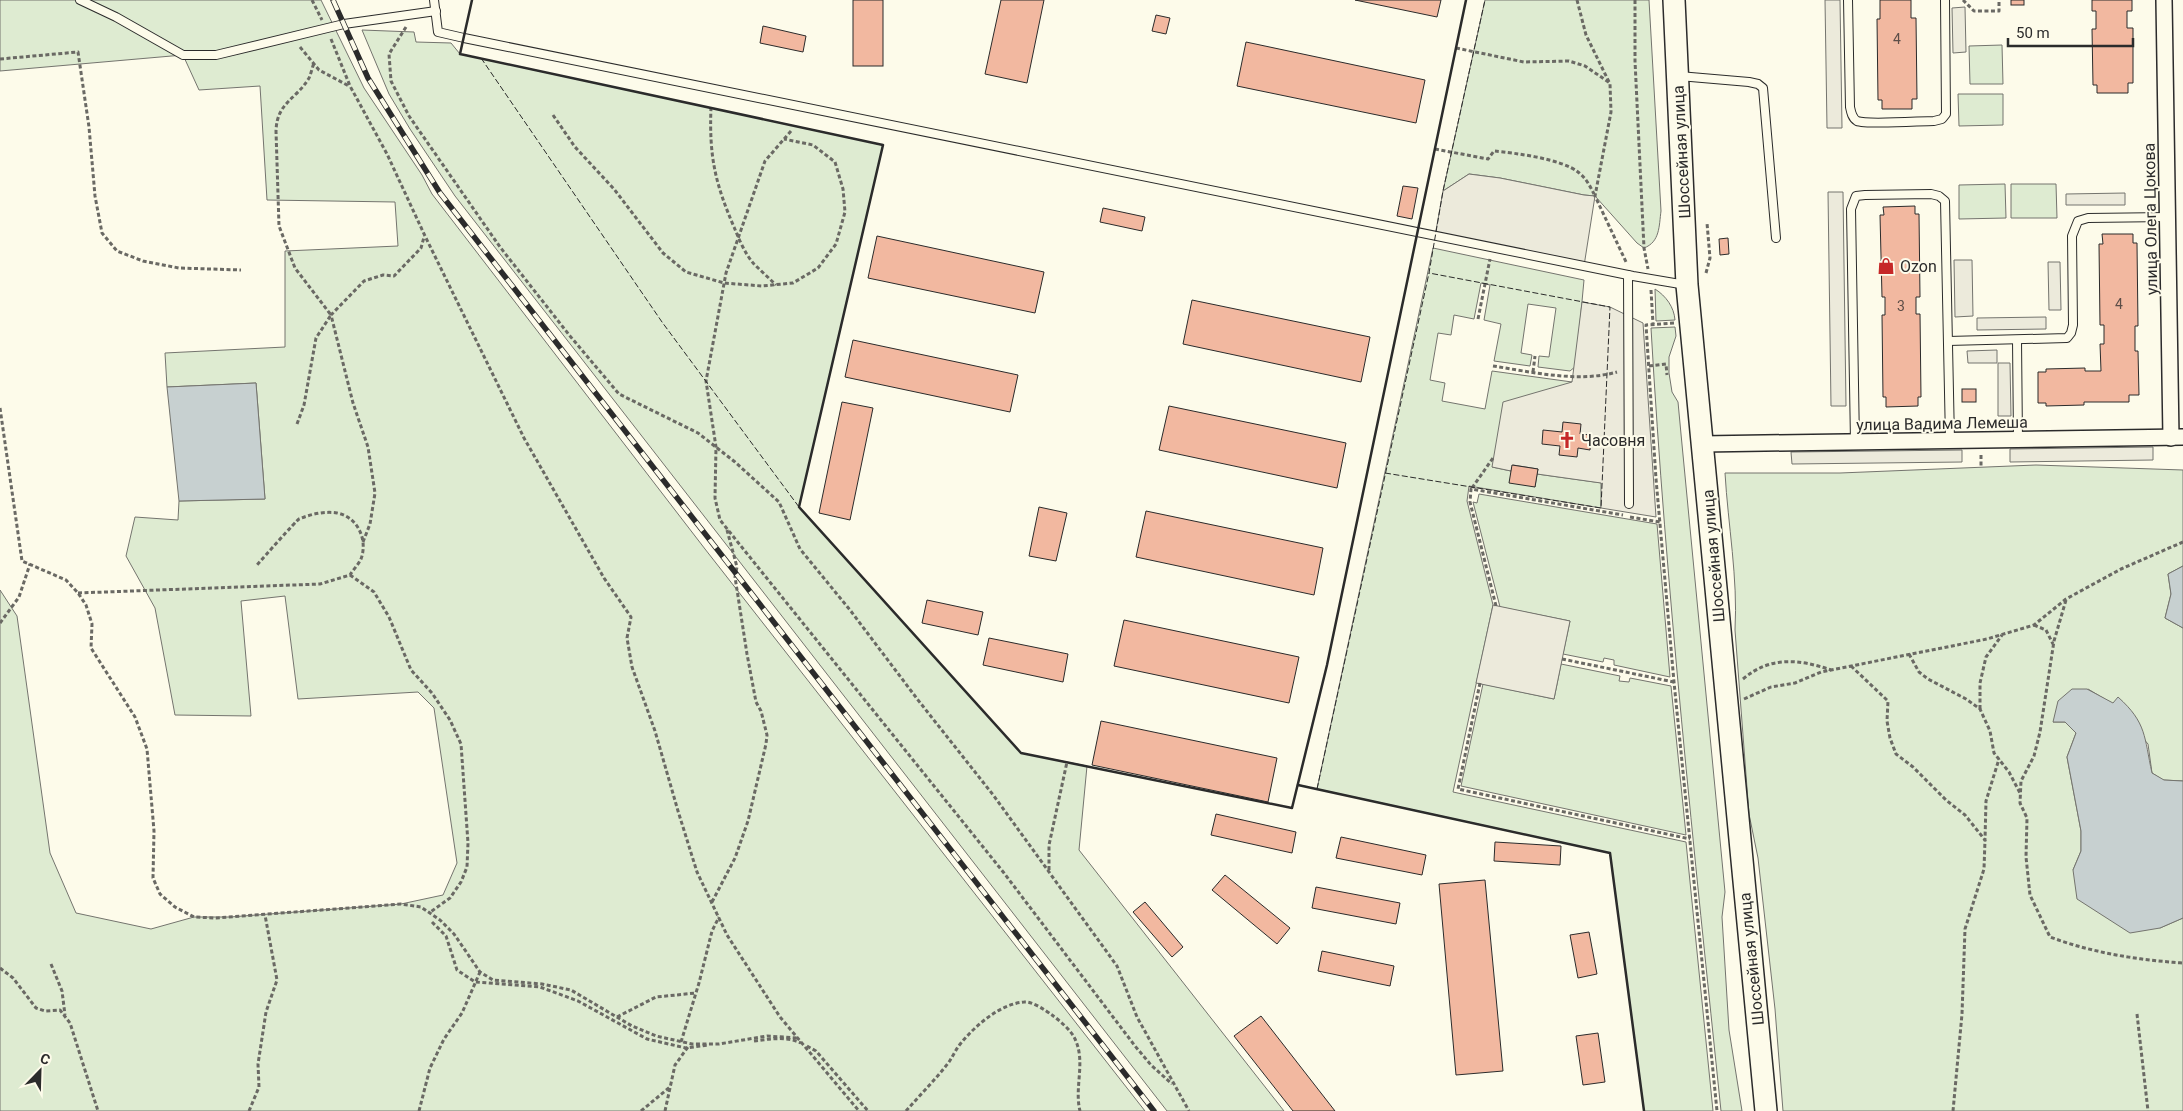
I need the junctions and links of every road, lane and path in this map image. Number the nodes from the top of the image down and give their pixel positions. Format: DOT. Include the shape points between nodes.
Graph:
graph roads {
  1 [pos="80,0"];
  2 [pos="312,0"];
  3 [pos="434,0"];
  4 [pos="1578,0"];
  5 [pos="1635,0"];
  6 [pos="1674,0"];
  7 [pos="1848,0"];
  8 [pos="1945,0"];
  9 [pos="1963,0"];
  10 [pos="1999,0"];
  11 [pos="2164,0"];
  12 [pos="436,11"];
  13 [pos="326,28"];
  14 [pos="291,37"];
  15 [pos="1456,48"];
  16 [pos="0,59"];
  17 [pos="314,63"];
  18 [pos="1677,76"];
  19 [pos="1610,84"];
  20 [pos="350,86"];
  21 [pos="711,107"];
  22 [pos="553,115"];
  23 [pos="791,131"];
  24 [pos="784,139"];
  25 [pos="1435,149"];
  26 [pos="1595,196"];
  27 [pos="2167,217"];
  28 [pos="1707,223"];
  29 [pos="425,236"];
  30 [pos="738,238"];
  31 [pos="1776,238"];
  32 [pos="1493,248"];
  33 [pos="241,270"];
  34 [pos="1630,276"];
  35 [pos="1651,279"];
  36 [pos="1696,280"];
  37 [pos="724,283"];
  38 [pos="776,285"];
  39 [pos="331,316"];
  40 [pos="1478,319"];
  41 [pos="1681,323"];
  42 [pos="1653,324"];
  43 [pos="2017,340"];
  44 [pos="1948,341"];
  45 [pos="1535,356"];
  46 [pos="1493,366"];
  47 [pos="1649,366"];
  48 [pos="1533,372"];
  49 [pos="1606,375"];
  50 [pos="1667,375"];
  51 [pos="0,408"];
  52 [pos="298,424"];
  53 [pos="2177,438"];
  54 [pos="1950,440"];
  55 [pos="2018,440"];
  56 [pos="1855,442"];
  57 [pos="1702,444"];
  58 [pos="716,447"];
  59 [pos="1981,449"];
  60 [pos="1493,458"];
  61 [pos="1981,466"];
  62 [pos="1471,489"];
  63 [pos="1629,504"];
  64 [pos="1660,522"];
  65 [pos="727,528"];
  66 [pos="363,542"];
  67 [pos="2183,542"];
  68 [pos="30,564"];
  69 [pos="257,565"];
  70 [pos="350,575"];
  71 [pos="78,593"];
  72 [pos="2066,599"];
  73 [pos="1496,606"];
  74 [pos="0,623"];
  75 [pos="2033,625"];
  76 [pos="2002,635"];
  77 [pos="2053,644"];
  78 [pos="1909,654"];
  79 [pos="1562,660"];
  80 [pos="1851,666"];
  81 [pos="1832,670"];
  82 [pos="1674,682"];
  83 [pos="1480,683"];
  84 [pos="1726,700"];
  85 [pos="1980,709"];
  86 [pos="1999,759"];
  87 [pos="1067,762"];
  88 [pos="2020,794"];
  89 [pos="1690,839"];
  90 [pos="1985,840"];
  91 [pos="1049,870"];
  92 [pos="712,902"];
  93 [pos="429,913"];
  94 [pos="265,915"];
  95 [pos="719,917"];
  96 [pos="432,922"];
  97 [pos="2183,963"];
  98 [pos="52,964"];
  99 [pos="0,968"];
  100 [pos="480,972"];
  101 [pos="696,993"];
  102 [pos="2137,1014"];
  103 [pos="66,1016"];
  104 [pos="617,1018"];
  105 [pos="798,1038"];
  106 [pos="681,1042"];
  107 [pos="692,1044"];
  108 [pos="670,1086"];
  109 [pos="1176,1088"];
  110 [pos="98,1111"];
  111 [pos="249,1111"];
  112 [pos="419,1111"];
  113 [pos="641,1111"];
  114 [pos="664,1111"];
  115 [pos="859,1111"];
  116 [pos="868,1111"];
  117 [pos="906,1111"];
  118 [pos="1080,1111"];
  119 [pos="1189,1111"];
  120 [pos="1717,1111"];
  121 [pos="1766,1111"];
  122 [pos="1954,1111"];
  123 [pos="2148,1111"];
  1 -- 14 [label="lane" via="184,55 216,54"];
  2 -- 13 [label="path"];
  3 -- 12 [label="lane"];
  4 -- 19 [label="path" via="1586,35"];
  5 -- 35 [label="path" via="1644,248"];
  6 -- 18 [label="main road, Шоссейная улица"];
  7 -- 8 [label="lane" via="1850,107 1858,120 1869,122 1934,121 1946,114"];
  9 -- 10 [label="path" via="1974,12 1999,11"];
  11 -- 27 [label="street, улица Олега Цокова"];
  12 -- 13 [label="lane"];
  12 -- 32 [label="lane" via="438,32 455,36"];
  12 -- 58 [label="path" via="410,20 389,54 391,81 409,116 500,247 619,394 698,433"];
  13 -- 14 [label="lane"];
  13 -- 20 [label="path"];
  14 -- 17 [label="path"];
  15 -- 19 [label="path" via="1524,62 1569,61 1585,66"];
  16 -- 33 [label="path" via="78,52 102,233 118,251 143,261 179,268"];
  17 -- 20 [label="path" via="319,70"];
  17 -- 39 [label="path" via="310,77 276,119 279,226 295,268"];
  18 -- 31 [label="lane" via="1749,82 1764,88"];
  18 -- 36 [label="main road, Шоссейная улица"];
  19 -- 26 [label="path" via="1611,112"];
  20 -- 29 [label="path" via="388,154"];
  21 -- 30 [label="path" via="714,172"];
  22 -- 37 [label="path" via="575,147 614,189 663,253 686,272"];
  23 -- 24 [label="path"];
  24 -- 30 [label="path" via="765,161"];
  24 -- 38 [label="path" via="813,145 835,162 843,188 845,212 836,244 818,268 793,283"];
  25 -- 26 [label="path" via="1488,159 1494,151 1565,165 1586,180"];
  26 -- 34 [label="path"];
  27 -- 43 [label="lane" via="2088,218 2078,221 2072,236 2072,333 2061,340"];
  27 -- 53 [label="street, улица Олега Цокова"];
  28 -- 36 [label="path" via="1710,258"];
  29 -- 39 [label="path" via="421,248 394,276 364,280"];
  29 -- 92 [label="path" via="524,438 604,578 631,617 627,638 632,668 698,872"];
  30 -- 37 [label="path"];
  30 -- 38 [label="path" via="752,263"];
  32 -- 34 [label="lane"];
  32 -- 40 [label="path"];
  34 -- 35 [label="lane"];
  34 -- 63 [label="lane"];
  35 -- 36 [label="lane"];
  35 -- 42 [label="path"];
  36 -- 57 [label="main road, Шоссейная улица"];
  37 -- 38 [label="path"];
  37 -- 58 [label="path" via="706,381"];
  39 -- 52 [label="path" via="316,338"];
  39 -- 66 [label="path" via="353,404 368,447 375,493 370,524"];
  41 -- 42 [label="path"];
  42 -- 47 [label="path" via="1646,325"];
  43 -- 44 [label="lane"];
  43 -- 55 [label="lane"];
  44 -- 54 [label="lane"];
  44 -- 56 [label="lane" via="1945,201 1930,194 1856,196 1852,202"];
  45 -- 48 [label="path"];
  46 -- 48 [label="path"];
  47 -- 50 [label="path" via="1666,364"];
  47 -- 64 [label="path"];
  48 -- 49 [label="path" via="1565,376"];
  51 -- 68 [label="path" via="22,561"];
  53 -- 55 [label="street, улица Вадима Лемеша"];
  54 -- 55 [label="street, улица Вадима Лемеша"];
  54 -- 56 [label="street, улица Вадима Лемеша"];
  56 -- 57 [label="street, улица Вадима Лемеша"];
  57 -- 84 [label="main road, Шоссейная улица"];
  58 -- 65 [label="path" via="715,498 720,520"];
  58 -- 91 [label="path" via="779,502 800,549"];
  59 -- 61 [label="path"];
  60 -- 62 [label="path"];
  62 -- 64 [label="path"];
  62 -- 73 [label="path" via="1470,502"];
  64 -- 82 [label="path"];
  65 -- 92 [label="path" via="737,568 735,577 756,702 767,735 748,821 735,858"];
  65 -- 109 [label="path" via="1004,874 1135,1046"];
  66 -- 69 [label="path" via="357,524 339,514 320,513 297,520"];
  66 -- 70 [label="path" via="360,559"];
  67 -- 72 [label="path" via="2121,569"];
  68 -- 71 [label="path" via="66,580"];
  68 -- 74 [label="path" via="19,597"];
  70 -- 71 [label="path" via="320,584"];
  70 -- 93 [label="path" via="374,592 390,616 411,670 432,693 461,744 467,867 450,898"];
  71 -- 94 [label="path" via="92,624 91,648 135,717 147,749 154,831 152,878 160,894 194,917"];
  72 -- 75 [label="path"];
  72 -- 77 [label="path"];
  75 -- 76 [label="path"];
  75 -- 77 [label="path" via="2046,630"];
  76 -- 78 [label="path"];
  76 -- 85 [label="path" via="1986,657 1980,683"];
  77 -- 88 [label="path" via="2040,732 2034,756 2021,781"];
  78 -- 80 [label="path"];
  78 -- 85 [label="path" via="1919,672 1928,679"];
  79 -- 82 [label="path"];
  80 -- 81 [label="path"];
  80 -- 90 [label="path" via="1888,701 1887,721 1896,754 1914,766 1965,815"];
  81 -- 84 [label="path"];
  81 -- 84 [label="path" via="1810,663 1769,663 1754,670"];
  82 -- 89 [label="path"];
  83 -- 89 [label="path" via="1458,789"];
  84 -- 121 [label="main road, Шоссейная улица"];
  85 -- 86 [label="path" via="1990,731 1994,754"];
  86 -- 88 [label="path" via="2010,772"];
  86 -- 90 [label="path" via="1986,801"];
  87 -- 91 [label="path" via="1049,845"];
  88 -- 97 [label="path" via="2026,818 2030,896 2050,937 2144,961"];
  89 -- 120 [label="path"];
  90 -- 122 [label="path" via="1984,869 1966,929"];
  91 -- 109 [label="path" via="1117,966 1137,1017"];
  92 -- 95 [label="path"];
  93 -- 94 [label="path" via="421,907 401,904"];
  93 -- 100 [label="path" via="454,934"];
  94 -- 111 [label="path" via="277,980 266,1012 258,1064 259,1087"];
  95 -- 101 [label="path" via="712,931"];
  95 -- 105 [label="path" via="727,935 780,1017"];
  96 -- 116 [label="path" via="446,936 457,970 475,982 540,987 578,1001 647,1039 686,1048 780,1038 794,1040 816,1051"];
  98 -- 103 [label="path" via="62,991"];
  99 -- 103 [label="path" via="13,978 36,1008 60,1010"];
  100 -- 104 [label="path" via="493,980 571,990"];
  100 -- 112 [label="path" via="462,1013 430,1068"];
  101 -- 104 [label="path" via="656,997"];
  101 -- 106 [label="path"];
  102 -- 123 [label="path"];
  103 -- 110 [label="path"];
  104 -- 106 [label="path"];
  105 -- 107 [label="path" via="766,1036 720,1044"];
  105 -- 115 [label="path"];
  106 -- 107 [label="path"];
  107 -- 108 [label="path" via="675,1065"];
  108 -- 113 [label="path"];
  108 -- 114 [label="path"];
  109 -- 119 [label="path"];
  117 -- 118 [label="path" via="961,1043 986,1019 1006,1007 1026,1002 1046,1010 1075,1038 1081,1057"];
}
